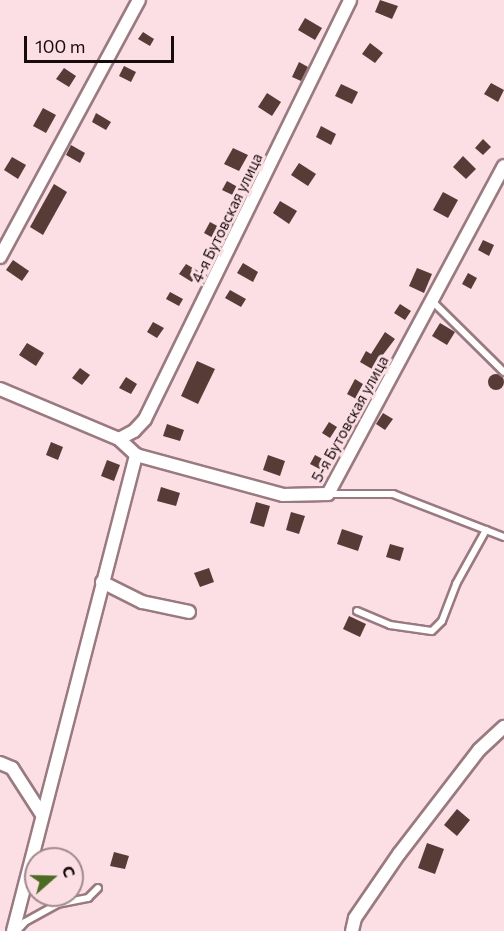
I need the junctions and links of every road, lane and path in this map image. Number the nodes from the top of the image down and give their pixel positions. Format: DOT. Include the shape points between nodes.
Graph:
graph roads {
  1 [pos="139,0"];
  2 [pos="350,0"];
  3 [pos="504,166"];
  4 [pos="0,256"];
  5 [pos="432,301"];
  6 [pos="504,372"];
  7 [pos="0,389"];
  8 [pos="119,439"];
  9 [pos="136,455"];
  10 [pos="328,494"];
  11 [pos="486,530"];
  12 [pos="504,537"];
  13 [pos="102,582"];
  14 [pos="357,611"];
  15 [pos="189,612"];
  16 [pos="504,728"];
  17 [pos="0,763"];
  18 [pos="41,813"];
  19 [pos="98,888"];
  20 [pos="15,931"];
  21 [pos="352,931"];
  1 -- 4 [label="street"];
  2 -- 8 [label="street, 4-я Бутовская улица" via="145,419"];
  3 -- 5 [label="street, 5-я Бутовская улица"];
  5 -- 6 [label="lane"];
  5 -- 10 [label="street, 5-я Бутовская улица"];
  7 -- 8 [label="street"];
  8 -- 9 [label="street, 5-я Бутовская улица"];
  9 -- 10 [label="street, 5-я Бутовская улица" via="283,495"];
  9 -- 13 [label="street"];
  10 -- 11 [label="lane" via="393,494"];
  11 -- 12 [label="lane"];
  11 -- 14 [label="lane" via="456,584 442,621 432,631 390,625"];
  13 -- 15 [label="street" via="142,602"];
  13 -- 18 [label="street"];
  16 -- 21 [label="street" via="479,750 399,854 355,918"];
  17 -- 18 [label="street" via="12,768"];
  18 -- 20 [label="street"];
  19 -- 20 [label="lane" via="88,898 57,904"];
}
